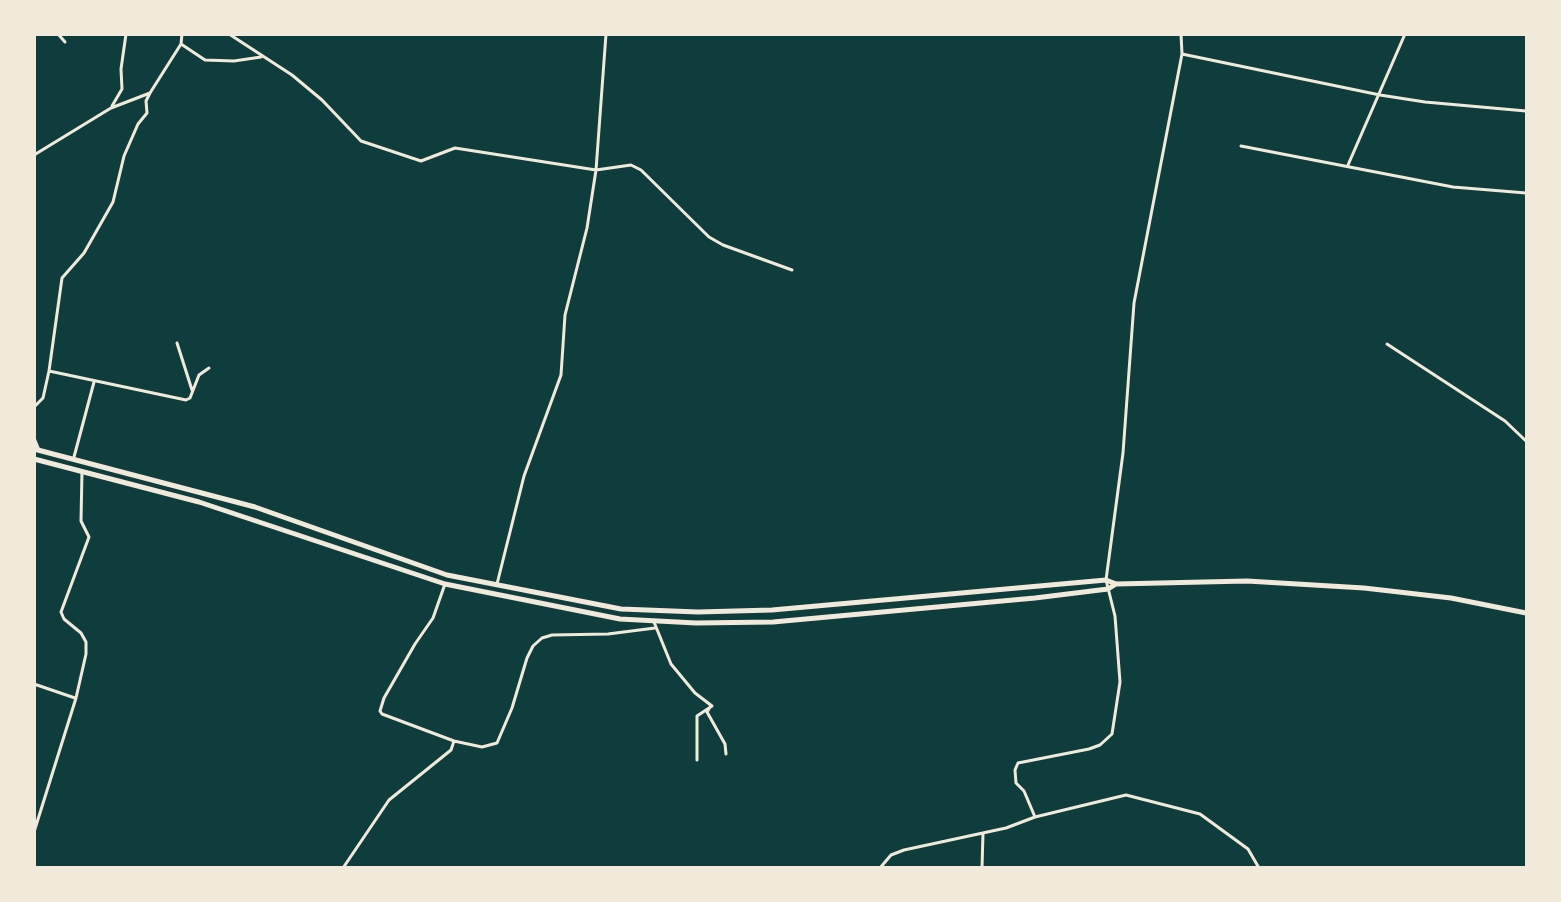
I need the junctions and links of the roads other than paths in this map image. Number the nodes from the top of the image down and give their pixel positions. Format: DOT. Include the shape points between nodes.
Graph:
graph roads {
  1 [pos="58,34"];
  2 [pos="126,34"];
  3 [pos="182,34"];
  4 [pos="229,34"];
  5 [pos="606,34"];
  6 [pos="1181,34"];
  7 [pos="1405,34"];
  8 [pos="65,42"];
  9 [pos="181,44"];
  10 [pos="1182,54"];
  11 [pos="261,56"];
  12 [pos="150,93"];
  13 [pos="1380,94"];
  14 [pos="111,108"];
  15 [pos="1527,111"];
  16 [pos="1241,146"];
  17 [pos="34,156"];
  18 [pos="1348,165"];
  19 [pos="596,170"];
  20 [pos="1527,193"];
  21 [pos="792,270"];
  22 [pos="177,343"];
  23 [pos="1387,344"];
  24 [pos="209,368"];
  25 [pos="49,371"];
  26 [pos="94,382"];
  27 [pos="192,392"];
  28 [pos="34,407"];
  29 [pos="34,438"];
  30 [pos="1527,441"];
  31 [pos="37,450"];
  32 [pos="74,457"];
  33 [pos="34,459"];
  34 [pos="82,470"];
  35 [pos="1106,580"];
  36 [pos="445,584"];
  37 [pos="1116,584"];
  38 [pos="496,586"];
  39 [pos="1108,589"];
  40 [pos="1527,613"];
  41 [pos="654,625"];
  42 [pos="34,684"];
  43 [pos="76,698"];
  44 [pos="712,706"];
  45 [pos="454,741"];
  46 [pos="726,754"];
  47 [pos="698,760"];
  48 [pos="37,814"];
  49 [pos="1035,817"];
  50 [pos="34,832"];
  51 [pos="983,833"];
  52 [pos="343,867"];
  53 [pos="880,867"];
  54 [pos="982,867"];
  55 [pos="1259,867"];
  1 -- 8 [label="street"];
  2 -- 14 [label="street" via="122,89"];
  3 -- 9 [label="street"];
  4 -- 11 [label="street"];
  5 -- 19 [label="street"];
  6 -- 10 [label="street"];
  7 -- 13 [label="street"];
  9 -- 11 [label="street" via="205,60 234,61"];
  9 -- 12 [label="street"];
  10 -- 13 [label="street"];
  10 -- 35 [label="street" via="1134,303 1124,453"];
  11 -- 19 [label="street" via="292,75 361,141 375,147 421,161 455,148"];
  12 -- 14 [label="street"];
  12 -- 25 [label="street" via="147,113 124,156 113,202 84,253 62,278"];
  13 -- 15 [label="street"];
  13 -- 18 [label="street"];
  14 -- 17 [label="street"];
  16 -- 18 [label="street"];
  18 -- 20 [label="street" via="1453,187"];
  19 -- 21 [label="street" via="631,165 641,170 710,237"];
  19 -- 38 [label="street" via="587,228 565,315 561,375 524,476"];
  22 -- 27 [label="street"];
  23 -- 30 [label="street" via="1505,421"];
  24 -- 27 [label="street" via="199,375"];
  25 -- 26 [label="street"];
  25 -- 28 [label="street" via="44,398"];
  26 -- 27 [label="street" via="181,399 190,398"];
  26 -- 32 [label="street"];
  29 -- 31 [label="street"];
  31 -- 32 [label="main road"];
  32 -- 38 [label="main road" via="255,507 447,575"];
  33 -- 34 [label="main road"];
  34 -- 36 [label="main road" via="251,518"];
  34 -- 43 [label="street" via="81,521 89,537 61,612 86,642"];
  35 -- 37 [label="main road"];
  35 -- 38 [label="main road" via="795,608 698,612 621,609"];
  35 -- 39 [label="street"];
  36 -- 41 [label="main road"];
  36 -- 45 [label="street" via="434,618 415,644 380,711"];
  37 -- 39 [label="main road"];
  37 -- 40 [label="main road" via="1305,583 1451,598"];
  39 -- 41 [label="main road" via="773,622"];
  39 -- 49 [label="street" via="1115,616 1120,682 1112,734 1101,745 1089,749 1018,763 1016,783 1024,791"];
  41 -- 44 [label="street" via="671,664 695,693"];
  41 -- 45 [label="street" via="608,634 542,638 527,658 497,742 482,747"];
  42 -- 43 [label="street"];
  43 -- 48 [label="street"];
  44 -- 46 [label="street" via="707,712 725,744"];
  44 -- 47 [label="street" via="697,716"];
  45 -- 52 [label="street" via="451,750 388,800"];
  48 -- 50 [label="street"];
  49 -- 51 [label="street"];
  49 -- 55 [label="street" via="1120,796 1178,806 1200,814 1229,833 1248,849"];
  51 -- 53 [label="street" via="903,850 891,855"];
  51 -- 54 [label="street"];
}
